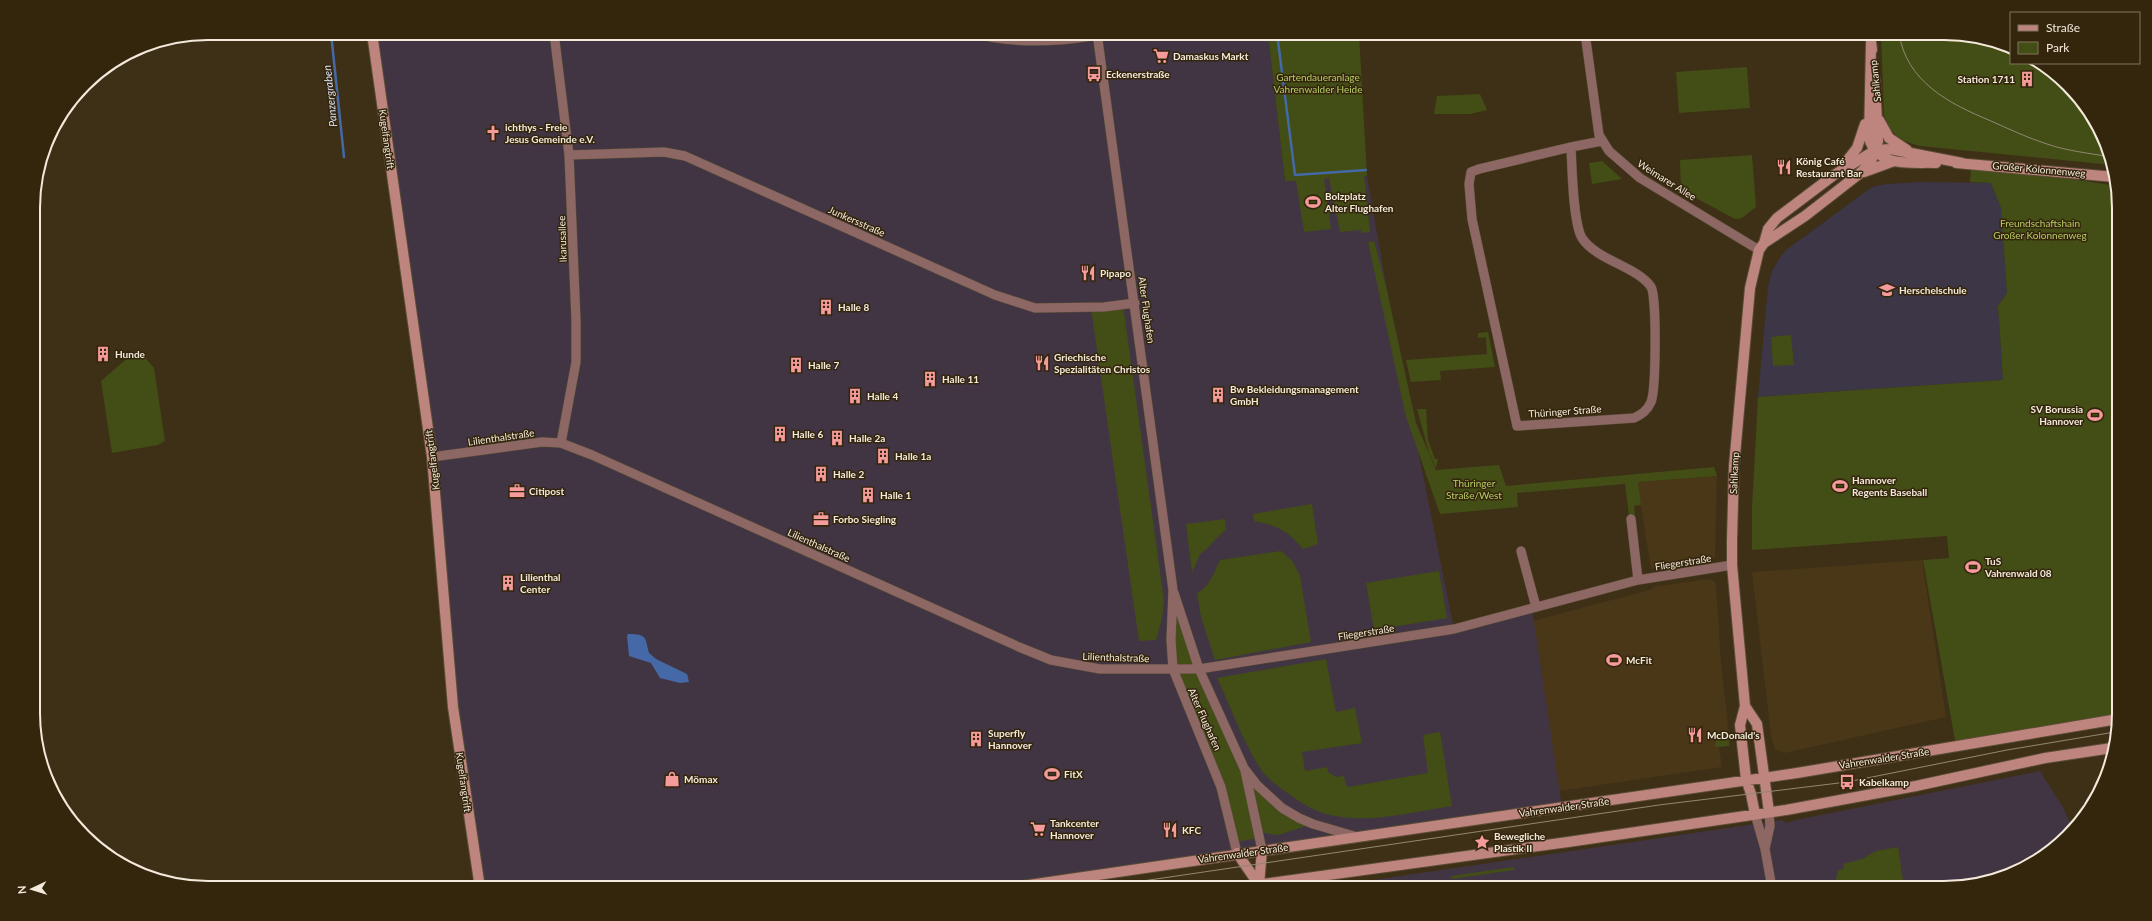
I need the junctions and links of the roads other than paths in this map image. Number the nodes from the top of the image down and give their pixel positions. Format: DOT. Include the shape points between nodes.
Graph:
graph roads {
  1 [pos="373,40"];
  2 [pos="555,40"];
  3 [pos="1098,40"];
  4 [pos="1586,40"];
  5 [pos="1871,40"];
  6 [pos="1871,44"];
  7 [pos="1868,112"];
  8 [pos="1878,118"];
  9 [pos="1602,141"];
  10 [pos="1571,148"];
  11 [pos="1874,151"];
  12 [pos="569,155"];
  13 [pos="1916,155"];
  14 [pos="1894,161"];
  15 [pos="1962,163"];
  16 [pos="1859,174"];
  17 [pos="1834,175"];
  18 [pos="2109,176"];
  19 [pos="1762,247"];
  20 [pos="1135,303"];
  21 [pos="561,443"];
  22 [pos="432,458"];
  23 [pos="1631,519"];
  24 [pos="1521,552"];
  25 [pos="1732,565"];
  26 [pos="1638,580"];
  27 [pos="1173,590"];
  28 [pos="1536,608"];
  29 [pos="1173,669"];
  30 [pos="1199,670"];
  31 [pos="1745,706"];
  32 [pos="2112,720"];
  33 [pos="2108,749"];
  34 [pos="1244,768"];
  35 [pos="1765,777"];
  36 [pos="1746,779"];
  37 [pos="1769,812"];
  38 [pos="1755,814"];
  39 [pos="1354,836"];
  40 [pos="1262,850"];
  41 [pos="1765,850"];
  42 [pos="1237,853"];
  43 [pos="479,881"];
  44 [pos="1054,881"];
  45 [pos="1256,881"];
  46 [pos="1259,881"];
  47 [pos="1288,881"];
  48 [pos="1771,881"];
  1 -- 22 [label="street, Kugelfangtrift"];
  2 -- 12 [label="street, Ikarusallee"];
  3 -- 20 [label="street, Alter Flughafen"];
  4 -- 9 [label="street, Weimarer Allee" via="1595,111"];
  5 -- 6 [label="street, Sahlkamp"];
  6 -- 7 [label="street, Sahlkamp"];
  6 -- 8 [label="street, Sahlkamp"];
  7 -- 11 [label="street, Sahlkamp" via="1869,138"];
  7 -- 17 [label="street, Sahlkamp" via="1857,148"];
  8 -- 11 [label="street, Sahlkamp" via="1878,141"];
  8 -- 13 [label="street, Sahlkamp" via="1890,138"];
  9 -- 10 [label="street, Thüringer Straße"];
  9 -- 19 [label="street, Weimarer Allee" via="1609,151 1640,178"];
  10 -- 10 [label="street, Thüringer Straße" via="1471,172 1469,184 1472,219 1517,426 1634,418 1645,412 1654,391 1655,305 1652,288 1644,279 1593,249 1582,238 1578,225"];
  11 -- 13 [label="street, Großer Kolonnenweg" via="1890,149"];
  11 -- 14 [label="street, Großer Kolonnenweg" via="1880,157"];
  11 -- 16 [label="street, Sahlkamp" via="1870,162"];
  11 -- 17 [label="street, Sahlkamp"];
  12 -- 20 [label="street, Junkersstraße" via="658,152 685,156 995,295 1035,308 1104,308"];
  12 -- 21 [label="street, Ikarusallee" via="576,362"];
  13 -- 15 [label="street, Großer Kolonnenweg"];
  14 -- 15 [label="street, Großer Kolonnenweg"];
  14 -- 16 [label="street, Großer Kolonnenweg"];
  15 -- 18 [label="street, Großer Kolonnenweg"];
  16 -- 19 [label="street, Sahlkamp"];
  17 -- 19 [label="street, Sahlkamp" via="1777,218 1768,229"];
  19 -- 25 [label="street, Sahlkamp" via="1750,288 1741,383 1733,486"];
  20 -- 27 [label="street, Alter Flughafen"];
  21 -- 22 [label="street, Lilienthalstraße" via="528,444"];
  21 -- 29 [label="street, Lilienthalstraße" via="1051,660 1100,669"];
  22 -- 43 [label="street, Kugelfangtrift" via="453,707"];
  23 -- 26 [label="street"];
  24 -- 28 [label="street"];
  25 -- 26 [label="street, Fliegerstraße"];
  25 -- 31 [label="street, Sahlkamp"];
  26 -- 28 [label="street, Fliegerstraße"];
  27 -- 29 [label="street, Alter Flughafen"];
  27 -- 30 [label="street, Alter Flughafen"];
  28 -- 30 [label="street, Fliegerstraße" via="1454,629"];
  29 -- 30 [label="street, Lilienthalstraße"];
  29 -- 42 [label="street, Alter Flughafen" via="1221,787"];
  30 -- 34 [label="street, Alter Flughafen"];
  31 -- 35 [label="street, Sahlkamp" via="1757,724"];
  31 -- 36 [label="street, Sahlkamp" via="1740,725"];
  32 -- 35 [label="street, Vahrenwalder Straße"];
  33 -- 37 [label="street" via="2045,758 1916,786"];
  34 -- 39 [label="street, Alter Flughafen" via="1258,787 1282,808 1313,824"];
  34 -- 40 [label="street, Alter Flughafen"];
  35 -- 36 [label="street, Vahrenwalder Straße"];
  35 -- 37 [label="street, Sahlkamp"];
  36 -- 38 [label="street, Sahlkamp"];
  36 -- 39 [label="street, Vahrenwalder Straße"];
  37 -- 38 [label="street"];
  37 -- 41 [label="street" via="1770,826"];
  38 -- 41 [label="street"];
  38 -- 47 [label="street"];
  39 -- 40 [label="street, Vahrenwalder Straße"];
  40 -- 42 [label="street, Vahrenwalder Straße"];
  40 -- 46 [label="street"];
  41 -- 48 [label="street"];
  42 -- 44 [label="street, Vahrenwalder Straße"];
  42 -- 45 [label="street"];
}
